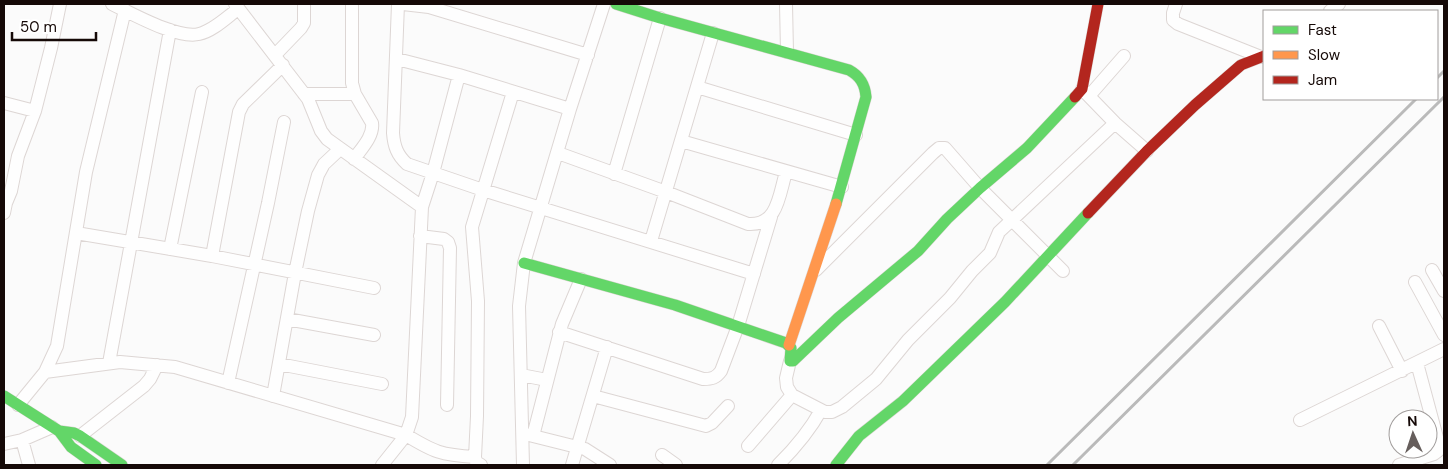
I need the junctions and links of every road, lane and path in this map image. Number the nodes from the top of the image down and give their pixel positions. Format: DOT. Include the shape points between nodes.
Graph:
graph roads {
  1 [pos="60,4"];
  2 [pos="112,4"];
  3 [pos="304,4"];
  4 [pos="352,4"];
  5 [pos="398,4"];
  6 [pos="403,4"];
  7 [pos="604,4"];
  8 [pos="616,4"];
  9 [pos="786,4"];
  10 [pos="1098,4"];
  11 [pos="1176,4"];
  12 [pos="237,6"];
  13 [pos="125,10"];
  14 [pos="660,18"];
  15 [pos="170,30"];
  16 [pos="713,33"];
  17 [pos="787,52"];
  18 [pos="588,55"];
  19 [pos="1124,56"];
  20 [pos="1262,57"];
  21 [pos="397,59"];
  22 [pos="279,60"];
  23 [pos="459,75"];
  24 [pos="697,87"];
  25 [pos="202,92"];
  26 [pos="513,92"];
  27 [pos="1086,93"];
  28 [pos="304,94"];
  29 [pos="356,94"];
  30 [pos="4,103"];
  31 [pos="570,108"];
  32 [pos="35,111"];
  33 [pos="284,122"];
  34 [pos="1115,123"];
  35 [pos="856,135"];
  36 [pos="681,141"];
  37 [pos="340,149"];
  38 [pos="1147,151"];
  39 [pos="558,153"];
  40 [pos="354,159"];
  41 [pos="786,172"];
  42 [pos="433,173"];
  43 [pos="614,174"];
  44 [pos="842,187"];
  45 [pos="980,188"];
  46 [pos="484,190"];
  47 [pos="666,192"];
  48 [pos="422,206"];
  49 [pos="541,208"];
  50 [pos="4,213"];
  51 [pos="771,217"];
  52 [pos="1012,219"];
  53 [pos="76,233"];
  54 [pos="420,236"];
  55 [pos="651,241"];
  56 [pos="131,242"];
  57 [pos="170,249"];
  58 [pos="1047,255"];
  59 [pos="212,256"];
  60 [pos="524,263"];
  61 [pos="255,264"];
  62 [pos="815,270"];
  63 [pos="1432,270"];
  64 [pos="1063,271"];
  65 [pos="295,273"];
  66 [pos="754,274"];
  67 [pos="581,279"];
  68 [pos="1415,282"];
  69 [pos="374,288"];
  70 [pos="1444,291"];
  71 [pos="286,319"];
  72 [pos="738,326"];
  73 [pos="1379,326"];
  74 [pos="560,332"];
  75 [pos="374,335"];
  76 [pos="1444,335"];
  77 [pos="789,345"];
  78 [pos="607,347"];
  79 [pos="1444,348"];
  80 [pos="790,361"];
  81 [pos="109,363"];
  82 [pos="279,364"];
  83 [pos="1417,364"];
  84 [pos="157,365"];
  85 [pos="1402,370"];
  86 [pos="44,372"];
  87 [pos="520,375"];
  88 [pos="547,380"];
  89 [pos="228,383"];
  90 [pos="382,384"];
  91 [pos="4,396"];
  92 [pos="273,396"];
  93 [pos="593,396"];
  94 [pos="792,396"];
  95 [pos="18,405"];
  96 [pos="447,405"];
  97 [pos="728,406"];
  98 [pos="821,410"];
  99 [pos="1300,420"];
  100 [pos="56,429"];
  101 [pos="528,434"];
  102 [pos="406,435"];
  103 [pos="80,436"];
  104 [pos="22,440"];
  105 [pos="4,444"];
  106 [pos="578,446"];
  107 [pos="748,446"];
  108 [pos="662,455"];
  109 [pos="452,461"];
  110 [pos="478,461"];
  111 [pos="29,465"];
  112 [pos="96,465"];
  113 [pos="122,465"];
  114 [pos="382,465"];
  115 [pos="523,465"];
  116 [pos="572,465"];
  117 [pos="610,465"];
  118 [pos="676,465"];
  119 [pos="778,465"];
  120 [pos="836,465"];
  121 [pos="1399,465"];
  1 -- 32 [label="street"];
  2 -- 13 [label="street"];
  3 -- 22 [label="street" via="301,28"];
  4 -- 29 [label="street" via="351,78"];
  5 -- 21 [label="street"];
  6 -- 18 [label="street" via="429,7"];
  7 -- 18 [label="street"];
  8 -- 14 [label="street"];
  9 -- 17 [label="street"];
  10 -- 27 [label="street"];
  11 -- 20 [label="street" via="1173,20 1178,24"];
  12 -- 15 [label="street" via="199,34"];
  12 -- 22 [label="street"];
  13 -- 15 [label="street"];
  13 -- 53 [label="street" via="86,172"];
  14 -- 16 [label="street"];
  14 -- 43 [label="street"];
  15 -- 56 [label="street"];
  16 -- 17 [label="street"];
  16 -- 24 [label="street"];
  17 -- 35 [label="street" via="849,70 863,80 866,97"];
  18 -- 31 [label="street"];
  19 -- 27 [label="street"];
  20 -- 38 [label="street" via="1236,69"];
  21 -- 23 [label="street"];
  21 -- 42 [label="street" via="393,142 408,164"];
  22 -- 28 [label="street"];
  22 -- 59 [label="street" via="239,112"];
  23 -- 26 [label="street"];
  23 -- 42 [label="street"];
  24 -- 35 [label="street"];
  24 -- 36 [label="street"];
  25 -- 57 [label="street"];
  26 -- 31 [label="street"];
  26 -- 46 [label="street"];
  27 -- 34 [label="street"];
  27 -- 45 [label="street"];
  28 -- 29 [label="street"];
  28 -- 37 [label="street" via="321,131"];
  29 -- 40 [label="street" via="372,128"];
  30 -- 32 [label="street"];
  31 -- 39 [label="street"];
  32 -- 50 [label="street" via="18,156 12,191"];
  33 -- 61 [label="street"];
  34 -- 38 [label="street"];
  34 -- 52 [label="street"];
  35 -- 44 [label="street"];
  36 -- 41 [label="street"];
  36 -- 47 [label="street"];
  37 -- 40 [label="street"];
  37 -- 65 [label="street" via="318,174"];
  38 -- 58 [label="street"];
  39 -- 43 [label="street"];
  39 -- 49 [label="street"];
  40 -- 48 [label="street"];
  41 -- 44 [label="street"];
  41 -- 51 [label="street"];
  42 -- 46 [label="street"];
  42 -- 48 [label="street"];
  43 -- 47 [label="street"];
  44 -- 62 [label="street"];
  45 -- 52 [label="street"];
  45 -- 62 [label="street" via="951,153 939,148"];
  45 -- 80 [label="street" via="918,251"];
  46 -- 49 [label="street"];
  46 -- 110 [label="street" via="472,227 478,301"];
  47 -- 51 [label="street" via="748,224 757,225"];
  47 -- 55 [label="street"];
  48 -- 54 [label="street"];
  49 -- 55 [label="street"];
  49 -- 60 [label="street"];
  51 -- 66 [label="street"];
  52 -- 58 [label="street"];
  52 -- 98 [label="street" via="999,232 990,253 876,378 842,407 832,412"];
  53 -- 56 [label="street"];
  53 -- 86 [label="street" via="57,346"];
  54 -- 96 [label="street" via="444,239 450,248"];
  54 -- 102 [label="street" via="413,403"];
  55 -- 66 [label="street"];
  56 -- 57 [label="street"];
  56 -- 81 [label="street"];
  57 -- 59 [label="street"];
  58 -- 64 [label="street"];
  58 -- 120 [label="street" via="932,374 859,436"];
  59 -- 61 [label="street"];
  60 -- 67 [label="street"];
  60 -- 87 [label="street" via="519,306"];
  61 -- 65 [label="street"];
  61 -- 89 [label="street"];
  62 -- 77 [label="street"];
  63 -- 70 [label="street"];
  65 -- 69 [label="street"];
  65 -- 71 [label="street"];
  66 -- 72 [label="street"];
  67 -- 72 [label="street"];
  67 -- 74 [label="street"];
  68 -- 76 [label="street"];
  71 -- 75 [label="street"];
  71 -- 82 [label="street"];
  72 -- 77 [label="street"];
  72 -- 78 [label="street" via="721,371 711,379"];
  73 -- 85 [label="street"];
  74 -- 78 [label="street"];
  74 -- 88 [label="street"];
  77 -- 80 [label="street"];
  78 -- 93 [label="street"];
  79 -- 83 [label="street"];
  80 -- 94 [label="street" via="786,378"];
  81 -- 84 [label="street"];
  81 -- 86 [label="street"];
  82 -- 90 [label="street"];
  82 -- 92 [label="street"];
  83 -- 85 [label="street"];
  83 -- 121 [label="street" via="1438,451"];
  84 -- 89 [label="street" via="183,369"];
  84 -- 103 [label="street" via="144,386"];
  85 -- 99 [label="street"];
  86 -- 95 [label="street"];
  87 -- 88 [label="street"];
  87 -- 101 [label="street"];
  88 -- 101 [label="street"];
  89 -- 92 [label="street"];
  91 -- 95 [label="street"];
  92 -- 102 [label="street"];
  93 -- 97 [label="street" via="706,426"];
  93 -- 106 [label="street"];
  94 -- 98 [label="street"];
  94 -- 107 [label="street"];
  95 -- 100 [label="street"];
  98 -- 119 [label="street" via="812,428"];
  100 -- 103 [label="street"];
  100 -- 104 [label="street"];
  100 -- 112 [label="street" via="65,443"];
  101 -- 106 [label="street"];
  101 -- 115 [label="street"];
  102 -- 109 [label="street"];
  102 -- 114 [label="street"];
  103 -- 113 [label="street"];
  104 -- 105 [label="street"];
  104 -- 111 [label="street"];
  106 -- 116 [label="street"];
  106 -- 117 [label="street"];
  108 -- 118 [label="street"];
  109 -- 110 [label="street"];
}
